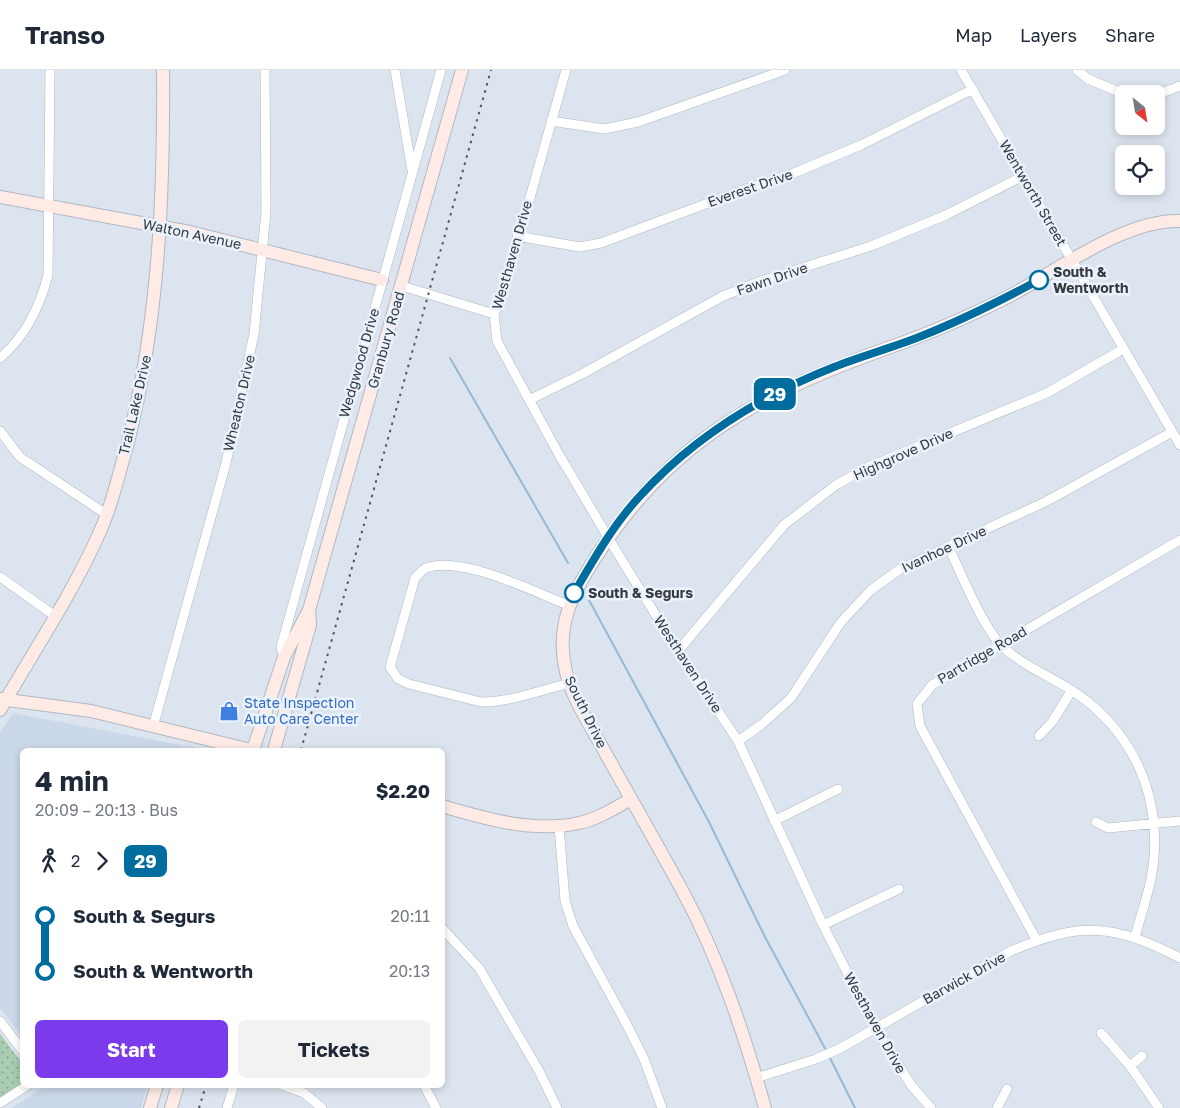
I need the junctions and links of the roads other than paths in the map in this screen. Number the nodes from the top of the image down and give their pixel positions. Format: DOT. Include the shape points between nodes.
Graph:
graph roads {
  1 [pos="50,70"];
  2 [pos="163,70"];
  3 [pos="265,70"];
  4 [pos="395,70"];
  5 [pos="441,70"];
  6 [pos="462,70"];
  7 [pos="566,70"];
  8 [pos="785,70"];
  9 [pos="961,70"];
  10 [pos="1077,70"];
  11 [pos="1180,86"];
  12 [pos="973,89"];
  13 [pos="1115,90"];
  14 [pos="1165,92"];
  15 [pos="551,121"];
  16 [pos="412,174"];
  17 [pos="1023,176"];
  18 [pos="0,197"];
  19 [pos="49,207"];
  20 [pos="1180,221"];
  21 [pos="159,227"];
  22 [pos="517,236"];
  23 [pos="263,250"];
  24 [pos="1073,261"];
  25 [pos="382,280"];
  26 [pos="402,286"];
  27 [pos="494,314"];
  28 [pos="1123,349"];
  29 [pos="0,358"];
  30 [pos="529,400"];
  31 [pos="0,431"];
  32 [pos="1172,432"];
  33 [pos="1180,445"];
  34 [pos="106,514"];
  35 [pos="608,537"];
  36 [pos="1180,540"];
  37 [pos="948,546"];
  38 [pos="0,577"];
  39 [pos="568,606"];
  40 [pos="309,610"];
  41 [pos="55,616"];
  42 [pos="1000,645"];
  43 [pos="678,651"];
  44 [pos="284,658"];
  45 [pos="570,683"];
  46 [pos="1072,690"];
  47 [pos="2,703"];
  48 [pos="281,722"];
  49 [pos="153,727"];
  50 [pos="1039,736"];
  51 [pos="738,741"];
  52 [pos="243,748"];
  53 [pos="253,748"];
  54 [pos="274,748"];
  55 [pos="838,789"];
  56 [pos="631,799"];
  57 [pos="445,807"];
  58 [pos="774,821"];
  59 [pos="1180,821"];
  60 [pos="1096,822"];
  61 [pos="1156,824"];
  62 [pos="559,826"];
  63 [pos="899,889"];
  64 [pos="823,924"];
  65 [pos="445,931"];
  66 [pos="1135,937"];
  67 [pos="1036,940"];
  68 [pos="1180,958"];
  69 [pos="0,1021"];
  70 [pos="876,1029"];
  71 [pos="1101,1033"];
  72 [pos="20,1047"];
  73 [pos="1142,1056"];
  74 [pos="1130,1066"];
  75 [pos="756,1078"];
  76 [pos="23,1088"];
  77 [pos="155,1088"];
  78 [pos="177,1088"];
  79 [pos="233,1088"];
  80 [pos="290,1088"];
  81 [pos="426,1088"];
  82 [pos="1007,1089"];
  83 [pos="0,1103"];
  84 [pos="150,1108"];
  85 [pos="171,1108"];
  86 [pos="227,1108"];
  87 [pos="322,1108"];
  88 [pos="436,1108"];
  89 [pos="557,1108"];
  90 [pos="662,1108"];
  91 [pos="765,1108"];
  92 [pos="931,1108"];
  93 [pos="997,1108"];
  94 [pos="1159,1108"];
  1 -- 19 [label="street"];
  2 -- 21 [label="street, Trail Lake Drive"];
  3 -- 23 [label="street, Wheaton Drive" via="267,156"];
  4 -- 16 [label="street"];
  5 -- 16 [label="street, Wedgwood Drive"];
  6 -- 26 [label="street, Granbury Road"];
  7 -- 15 [label="street, Westhaven Drive"];
  8 -- 15 [label="street" via="638,122 604,129"];
  9 -- 12 [label="street, Wentworth Street"];
  10 -- 13 [label="street" via="1088,79"];
  11 -- 14 [label="street"];
  12 -- 17 [label="street, Wentworth Street"];
  12 -- 22 [label="street, Everest Drive" via="861,146 602,243 580,246"];
  15 -- 22 [label="street, Westhaven Drive"];
  16 -- 25 [label="street, Wedgwood Drive"];
  17 -- 24 [label="street, Wentworth Street"];
  17 -- 30 [label="street, Fawn Drive" via="946,215 871,246 723,296"];
  18 -- 19 [label="street, Walton Avenue"];
  19 -- 21 [label="street, Walton Avenue"];
  19 -- 29 [label="street" via="48,275 44,293 33,317"];
  20 -- 24 [label="street, South Drive" via="1147,224 1133,229"];
  21 -- 23 [label="street, Walton Avenue"];
  21 -- 34 [label="street, Trail Lake Drive" via="145,370"];
  22 -- 27 [label="street, Westhaven Drive" via="502,297"];
  23 -- 25 [label="street, Walton Avenue"];
  23 -- 49 [label="street, Wheaton Drive" via="246,379 224,472"];
  24 -- 28 [label="street, Wentworth Street"];
  24 -- 35 [label="street, South Drive" via="963,318 818,374 745,410 672,465 641,495"];
  25 -- 44 [label="street, Wedgwood Drive" via="281,647"];
  26 -- 27 [label="street"];
  26 -- 40 [label="street, Granbury Road"];
  27 -- 30 [label="street, Westhaven Drive" via="498,341"];
  28 -- 32 [label="street, Wentworth Street"];
  28 -- 43 [label="street, Highgrove Drive" via="1047,393 868,467 836,485 784,525"];
  30 -- 35 [label="street, Westhaven Drive"];
  31 -- 34 [label="street" via="20,457"];
  32 -- 33 [label="street, Wentworth Street"];
  32 -- 37 [label="street, Ivanhoe Drive" via="1047,501"];
  34 -- 41 [label="street, Trail Lake Drive" via="99,534"];
  35 -- 39 [label="street, South Drive"];
  35 -- 43 [label="street, Westhaven Drive"];
  36 -- 42 [label="street, Partridge Road"];
  37 -- 42 [label="street" via="976,605"];
  37 -- 51 [label="street, Ivanhoe Drive" via="900,569 856,604 791,698"];
  38 -- 41 [label="street"];
  39 -- 45 [label="street, South Drive" via="563,645"];
  39 -- 45 [label="street" via="485,572 440,566 424,569 414,578 390,667 398,679 408,684 461,698 493,702"];
  40 -- 44 [label="street, Granbury Road"];
  40 -- 48 [label="street, Granbury Road" via="310,625"];
  41 -- 47 [label="street, Trail Lake Drive"];
  42 -- 46 [label="street" via="1022,662"];
  42 -- 67 [label="street, Partridge Road" via="932,685 918,704 917,715 957,798"];
  43 -- 51 [label="street, Westhaven Drive"];
  44 -- 48 [label="street" via="289,674 281,702"];
  44 -- 53 [label="street, Granbury Road"];
  45 -- 56 [label="street, South Drive"];
  46 -- 50 [label="street"];
  46 -- 61 [label="street" via="1103,716 1131,749 1148,785"];
  47 -- 49 [label="street" via="92,711"];
  48 -- 54 [label="street, Granbury Road"];
  49 -- 52 [label="street"];
  51 -- 58 [label="street, Westhaven Drive"];
  55 -- 58 [label="street"];
  56 -- 62 [label="street" via="601,816"];
  56 -- 75 [label="street, South Drive" via="698,922 743,1033"];
  57 -- 62 [label="street" via="515,824"];
  58 -- 64 [label="street, Westhaven Drive"];
  59 -- 61 [label="street"];
  60 -- 61 [label="street" via="1108,828"];
  61 -- 66 [label="street" via="1151,880"];
  62 -- 90 [label="street" via="565,901 573,926 628,1025"];
  63 -- 64 [label="street"];
  64 -- 70 [label="street, Westhaven Drive"];
  65 -- 89 [label="street" via="479,968"];
  66 -- 67 [label="street, Barwick Drive" via="1119,932 1078,930"];
  66 -- 68 [label="street, Barwick Drive"];
  67 -- 70 [label="street, Barwick Drive"];
  69 -- 72 [label="street"];
  70 -- 75 [label="street, Barwick Drive" via="816,1059"];
  70 -- 92 [label="street, Westhaven Drive" via="911,1085"];
  71 -- 74 [label="street"];
  73 -- 74 [label="street"];
  74 -- 94 [label="street"];
  75 -- 91 [label="street, South Drive"];
  76 -- 83 [label="street"];
  77 -- 84 [label="street"];
  78 -- 85 [label="street"];
  79 -- 86 [label="street"];
  80 -- 87 [label="street" via="304,1093"];
  81 -- 88 [label="street"];
  82 -- 93 [label="street"];
}
